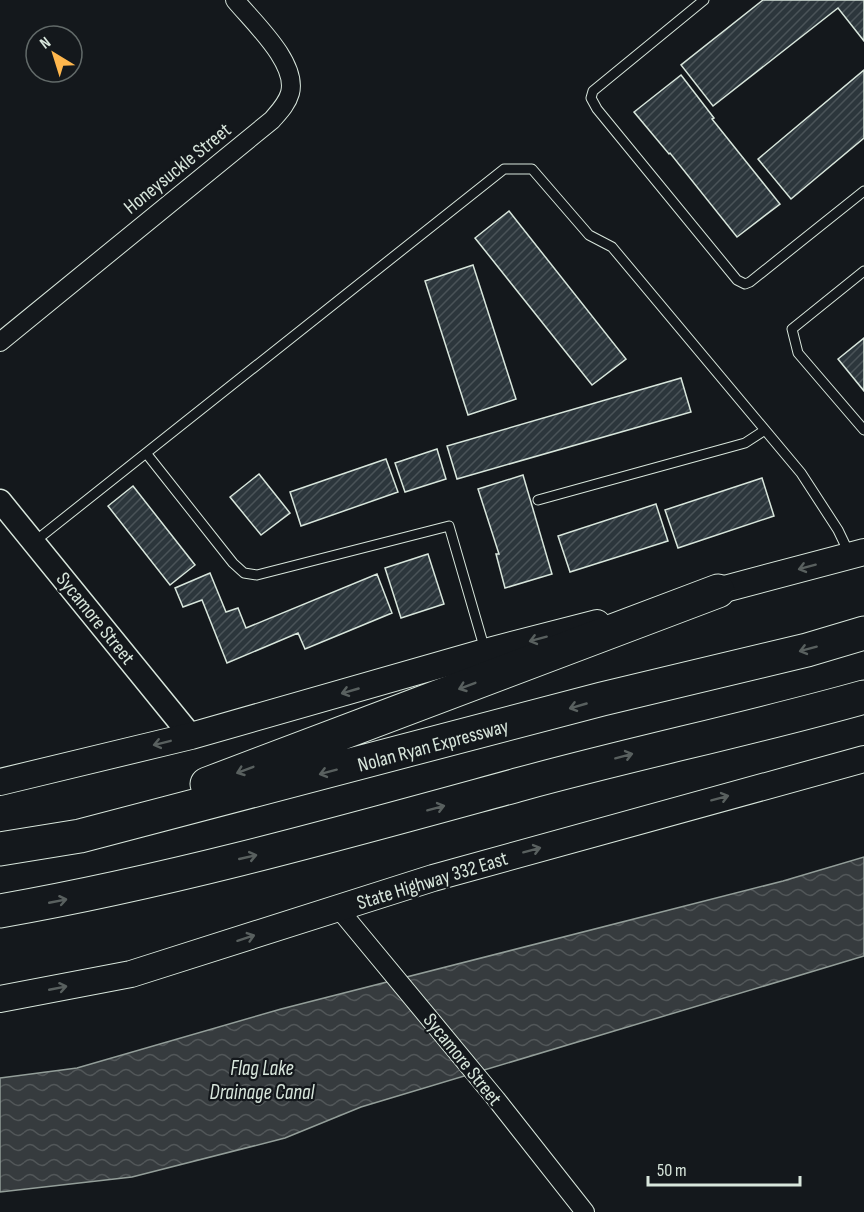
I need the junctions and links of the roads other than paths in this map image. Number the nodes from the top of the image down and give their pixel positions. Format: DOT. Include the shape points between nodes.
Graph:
graph roads {
  1 [pos="235,0"];
  2 [pos="705,0"];
  3 [pos="864,190"];
  4 [pos="864,271"];
  5 [pos="0,342"];
  6 [pos="765,430"];
  7 [pos="864,430"];
  8 [pos="146,453"];
  9 [pos="538,500"];
  10 [pos="0,501"];
  11 [pos="34,543"];
  12 [pos="857,554"];
  13 [pos="718,591"];
  14 [pos="864,633"];
  15 [pos="485,652"];
  16 [pos="864,697"];
  17 [pos="191,736"];
  18 [pos="864,759"];
  19 [pos="0,782"];
  20 [pos="80,836"];
  21 [pos="0,849"];
  22 [pos="338,908"];
  23 [pos="0,911"];
  24 [pos="0,999"];
  25 [pos="585,1212"];
  1 -- 5 [label="street, Honeysuckle Street" via="283,59 290,76 290,92 284,107"];
  2 -- 3 [label="lane" via="593,92 591,98 737,280 750,282"];
  4 -- 7 [label="lane" via="792,329 798,353"];
  6 -- 8 [label="lane" via="612,247 589,235 532,169 504,169"];
  6 -- 9 [label="lane" via="745,443"];
  6 -- 12 [label="lane"];
  8 -- 11 [label="lane"];
  8 -- 15 [label="lane" via="244,573 257,575 449,526"];
  10 -- 11 [label="street, Sycamore Street"];
  11 -- 17 [label="street, Sycamore Street"];
  12 -- 13 [label="main road, one-way"];
  13 -- 15 [label="main road, one-way"];
  13 -- 20 [label="highway, one-way"];
  14 -- 20 [label="highway, Nolan Ryan Expressway, one-way"];
  15 -- 17 [label="main road, one-way"];
  23 -- 16 [label="highway, one-way" via="288,847 647,750"];
  17 -- 19 [label="main road, one-way"];
  22 -- 18 [label="main road, State Highway 332 East, one-way"];
  20 -- 21 [label="highway, Nolan Ryan Expressway"];
  24 -- 22 [label="main road, State Highway 332 East, one-way" via="131,974"];
  22 -- 25 [label="street, Sycamore Street"];
}
